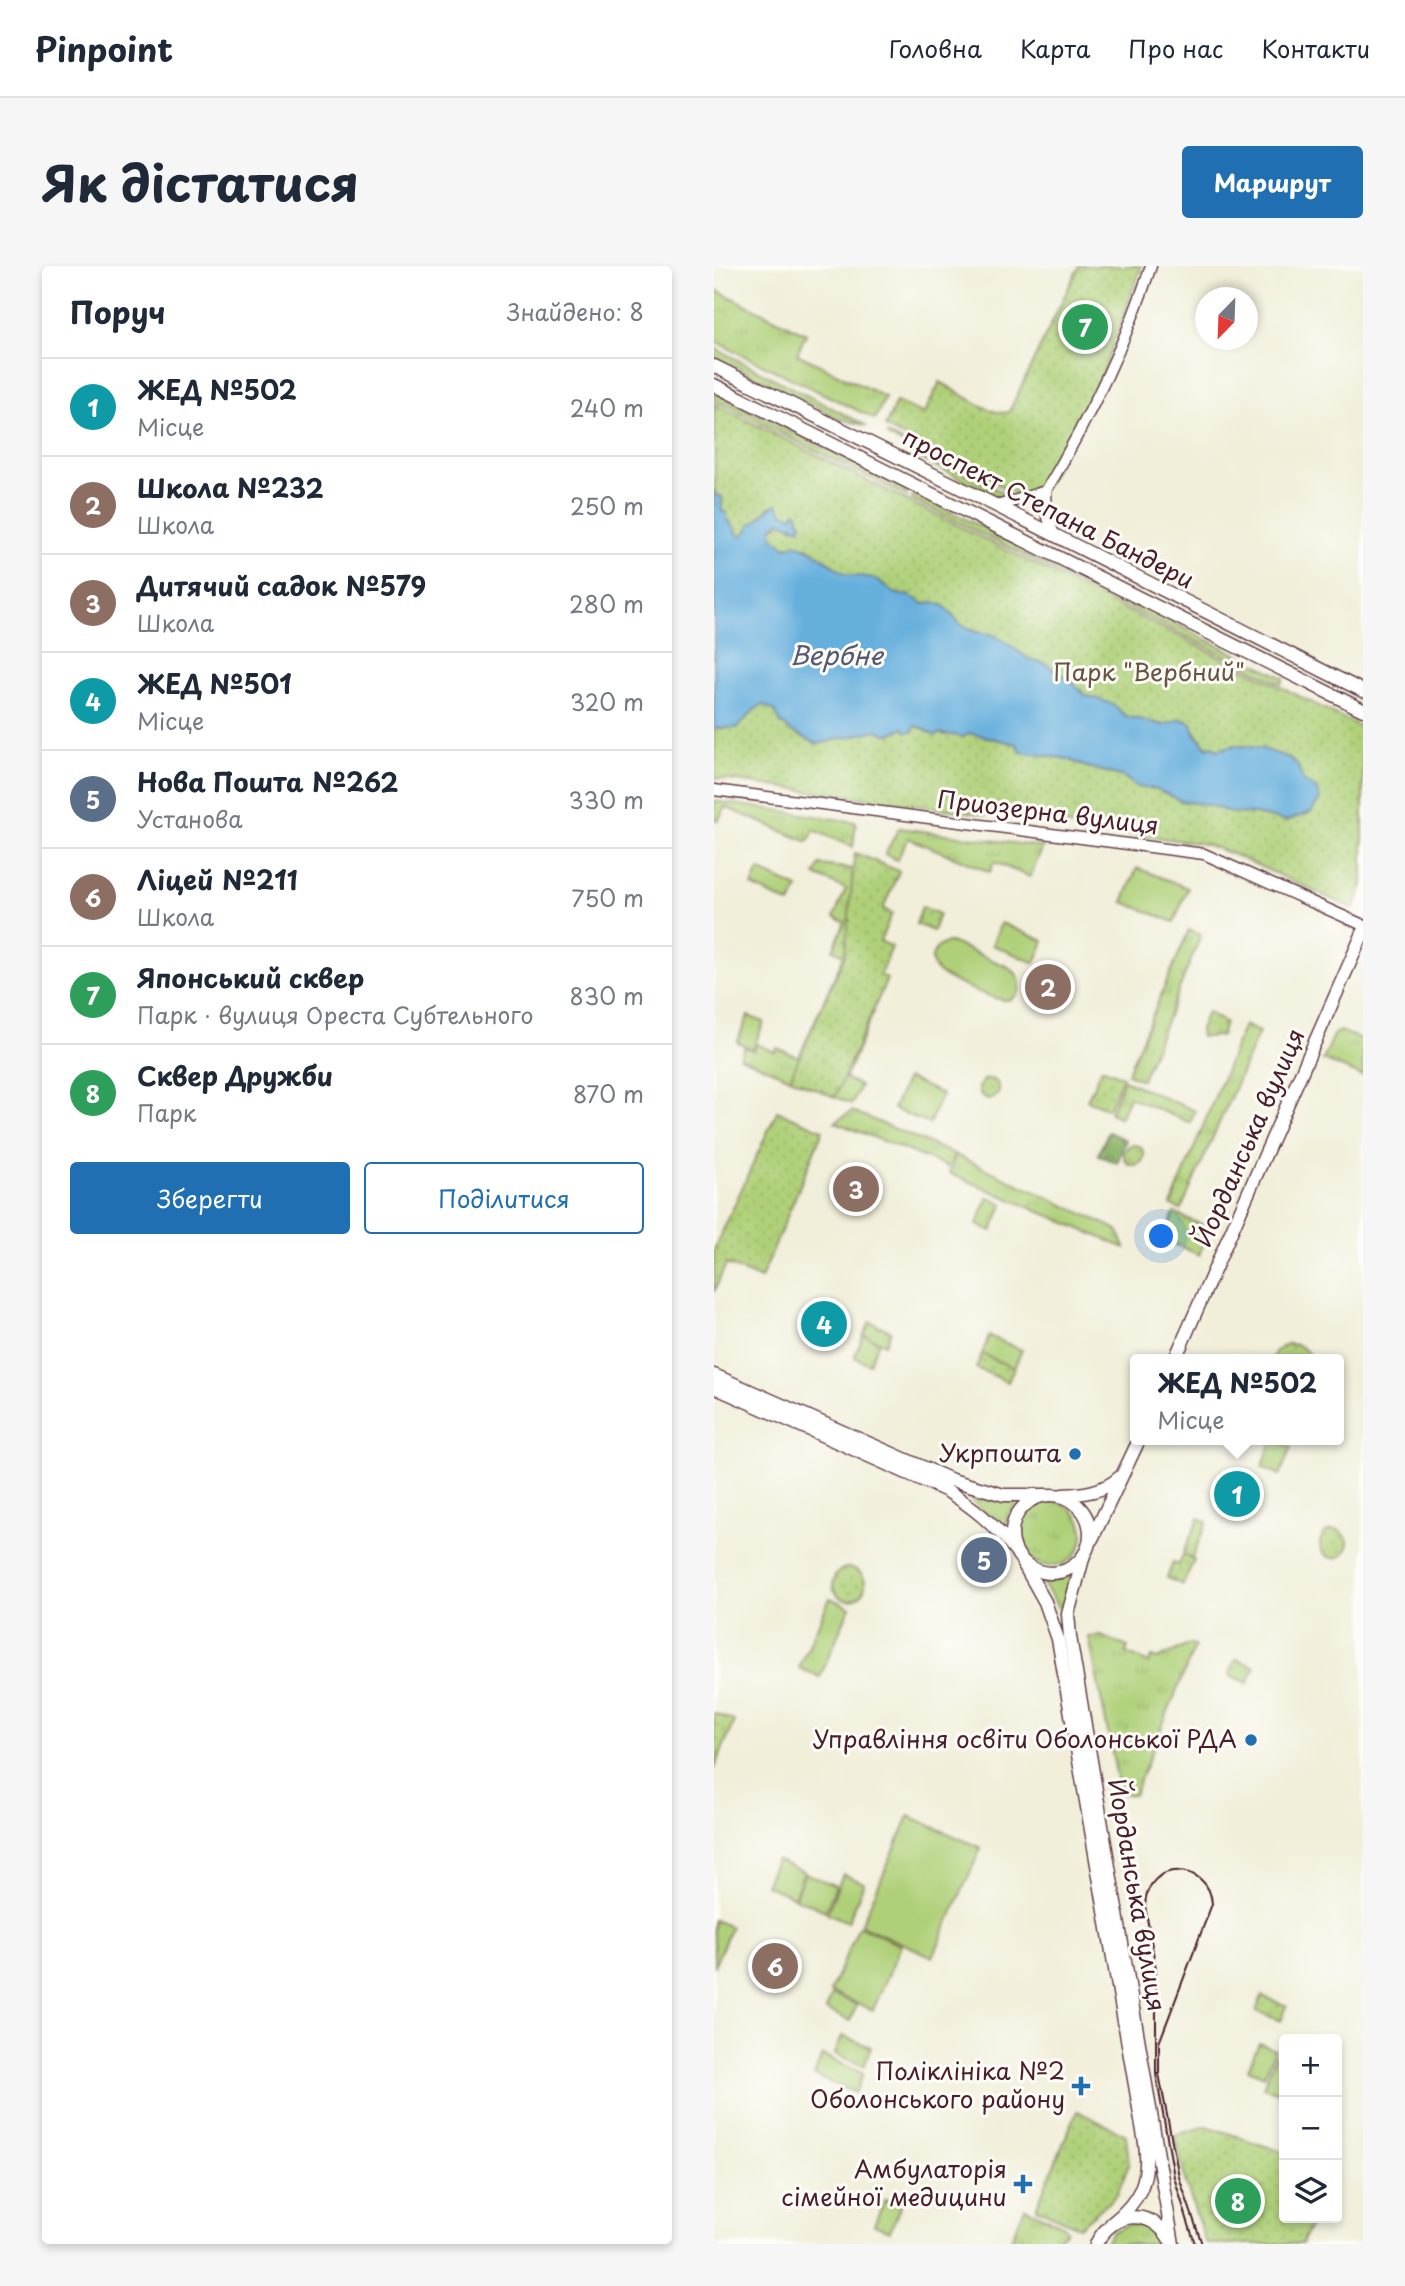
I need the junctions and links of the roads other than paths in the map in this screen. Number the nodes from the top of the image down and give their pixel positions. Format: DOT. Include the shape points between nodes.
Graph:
graph roads {
  1 [pos="1151,266"];
  2 [pos="714,366"];
  3 [pos="714,385"];
  4 [pos="1046,491"];
  5 [pos="997,506"];
  6 [pos="1054,535"];
  7 [pos="1363,691"];
  8 [pos="1363,710"];
  9 [pos="714,790"];
  10 [pos="1363,925"];
  11 [pos="1363,933"];
  12 [pos="1177,1354"];
  13 [pos="714,1375"];
  14 [pos="714,1387"];
  15 [pos="1137,1445"];
  16 [pos="1125,1471"];
  17 [pos="1046,1495"];
  18 [pos="1059,1496"];
  19 [pos="1015,1550"];
  20 [pos="1086,1552"];
  21 [pos="1022,1561"];
  22 [pos="1111,2224"];
  23 [pos="1099,2239"];
  24 [pos="1089,2244"];
  25 [pos="1172,2244"];
  1 -- 4 [label="street" via="1117,357"];
  2 -- 5 [label="main road, проспект Степана Бандери"];
  3 -- 8 [label="main road, проспект Степана Бандери"];
  4 -- 5 [label="street"];
  4 -- 6 [label="street"];
  5 -- 6 [label="main road, проспект Степана Бандери"];
  6 -- 7 [label="main road, проспект Степана Бандери"];
  9 -- 10 [label="street, Приозерна вулиця" via="1205,854"];
  11 -- 12 [label="main road, Йорданська вулиця"];
  13 -- 17 [label="main road" via="952,1480 1004,1495"];
  14 -- 19 [label="main road" via="947,1491 988,1519"];
  15 -- 16 [label="main road, Йорданська вулиця"];
  16 -- 18 [label="main road" via="1097,1491"];
  16 -- 20 [label="main road, Йорданська вулиця"];
  17 -- 18 [label="main road"];
  17 -- 19 [label="main road" via="1029,1501 1016,1515 1011,1532"];
  18 -- 20 [label="main road" via="1072,1501 1086,1516 1090,1536"];
  19 -- 21 [label="main road"];
  20 -- 21 [label="main road" via="1073,1567 1051,1573"];
  20 -- 25 [label="main road, Йорданська вулиця" via="1068,1614 1070,1637"];
  21 -- 22 [label="main road, Йорданська вулиця" via="1045,1602 1058,1639 1146,2151 1141,2192"];
  22 -- 23 [label="main road, Йорданська вулиця"];
  22 -- 25 [label="main road" via="1136,2217 1149,2220 1160,2226"];
  23 -- 24 [label="main road, Йорданська вулиця"];
}
